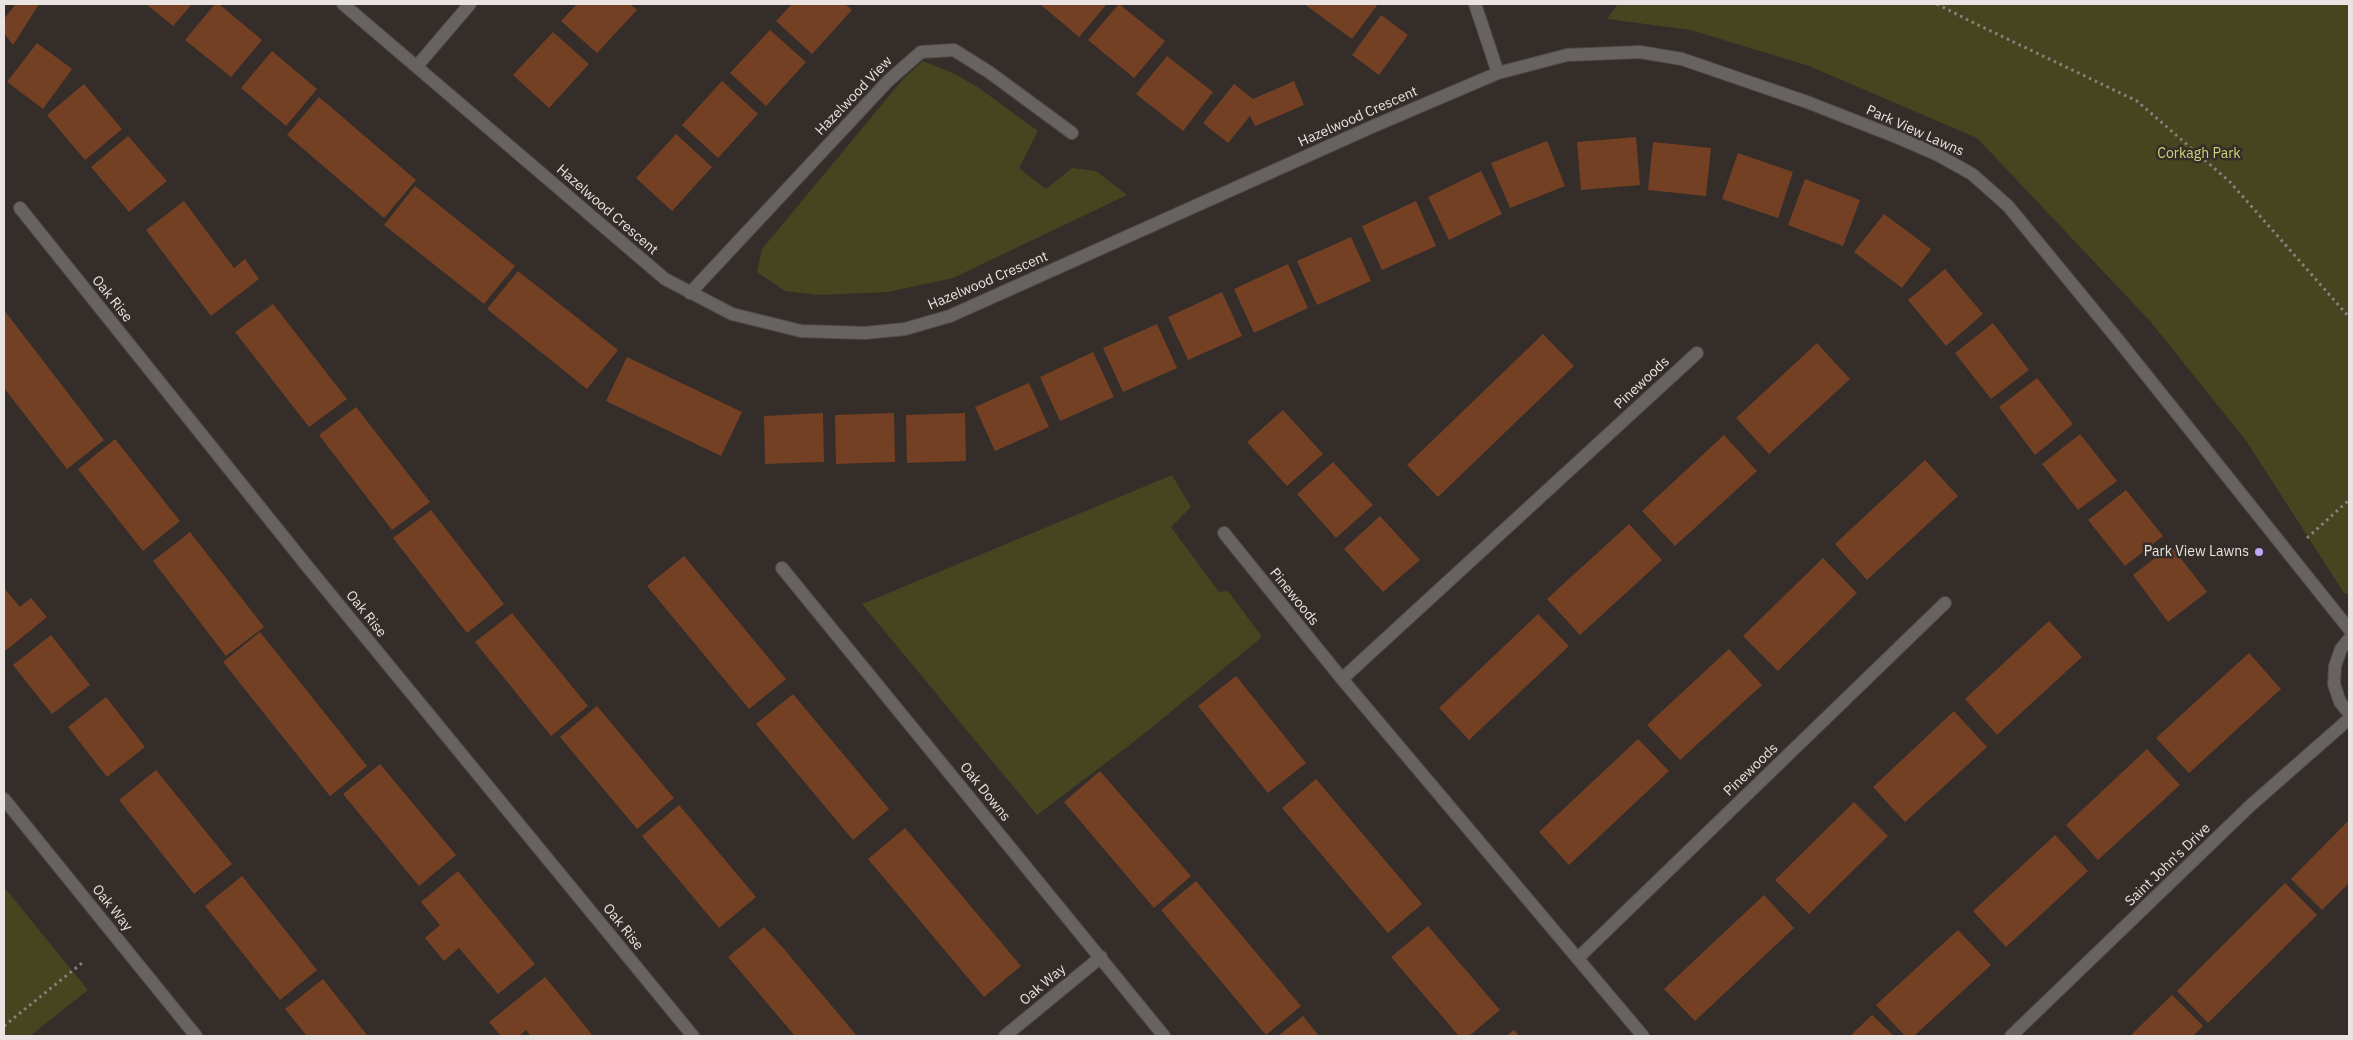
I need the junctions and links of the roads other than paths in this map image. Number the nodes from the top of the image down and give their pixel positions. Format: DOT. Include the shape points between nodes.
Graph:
graph roads {
  1 [pos="343,4"];
  2 [pos="470,4"];
  3 [pos="1474,4"];
  4 [pos="1535,64"];
  5 [pos="417,66"];
  6 [pos="1498,73"];
  7 [pos="1072,133"];
  8 [pos="20,208"];
  9 [pos="690,293"];
  10 [pos="1697,353"];
  11 [pos="1224,533"];
  12 [pos="782,568"];
  13 [pos="1945,603"];
  14 [pos="2349,629"];
  15 [pos="2349,640"];
  16 [pos="1342,679"];
  17 [pos="2349,713"];
  18 [pos="2349,719"];
  19 [pos="4,800"];
  20 [pos="1101,958"];
  21 [pos="1578,958"];
  22 [pos="196,1036"];
  23 [pos="693,1036"];
  24 [pos="1005,1036"];
  25 [pos="1164,1036"];
  26 [pos="1643,1036"];
  27 [pos="2011,1036"];
  1 -- 5 [label="street, Hazelwood Crescent"];
  2 -- 5 [label="street"];
  3 -- 6 [label="street"];
  4 -- 6 [label="street, Hazelwood Crescent"];
  4 -- 14 [label="street, Park View Lawns" via="1567,55 1640,52 1682,58 1898,138 1972,174 2008,206"];
  5 -- 9 [label="street, Hazelwood Crescent" via="665,279"];
  6 -- 9 [label="street, Hazelwood Crescent" via="1376,124 950,316 905,329 865,333 801,331 732,314"];
  7 -- 9 [label="street, Hazelwood View" via="990,72 954,50 921,52 888,81"];
  8 -- 23 [label="street, Oak Rise" via="314,574"];
  10 -- 16 [label="street, Pinewoods"];
  11 -- 16 [label="street, Pinewoods"];
  12 -- 20 [label="street, Oak Downs"];
  13 -- 21 [label="street, Pinewoods"];
  15 -- 17 [label="street" via="2341,649 2335,666 2334,684 2340,702"];
  16 -- 21 [label="street, Pinewoods"];
  18 -- 27 [label="street, Saint John's Drive" via="2251,805"];
  19 -- 22 [label="street, Oak Way"];
  20 -- 24 [label="street, Oak Way"];
  20 -- 25 [label="street, Oak Downs"];
  21 -- 26 [label="street, Pinewoods"];
}
